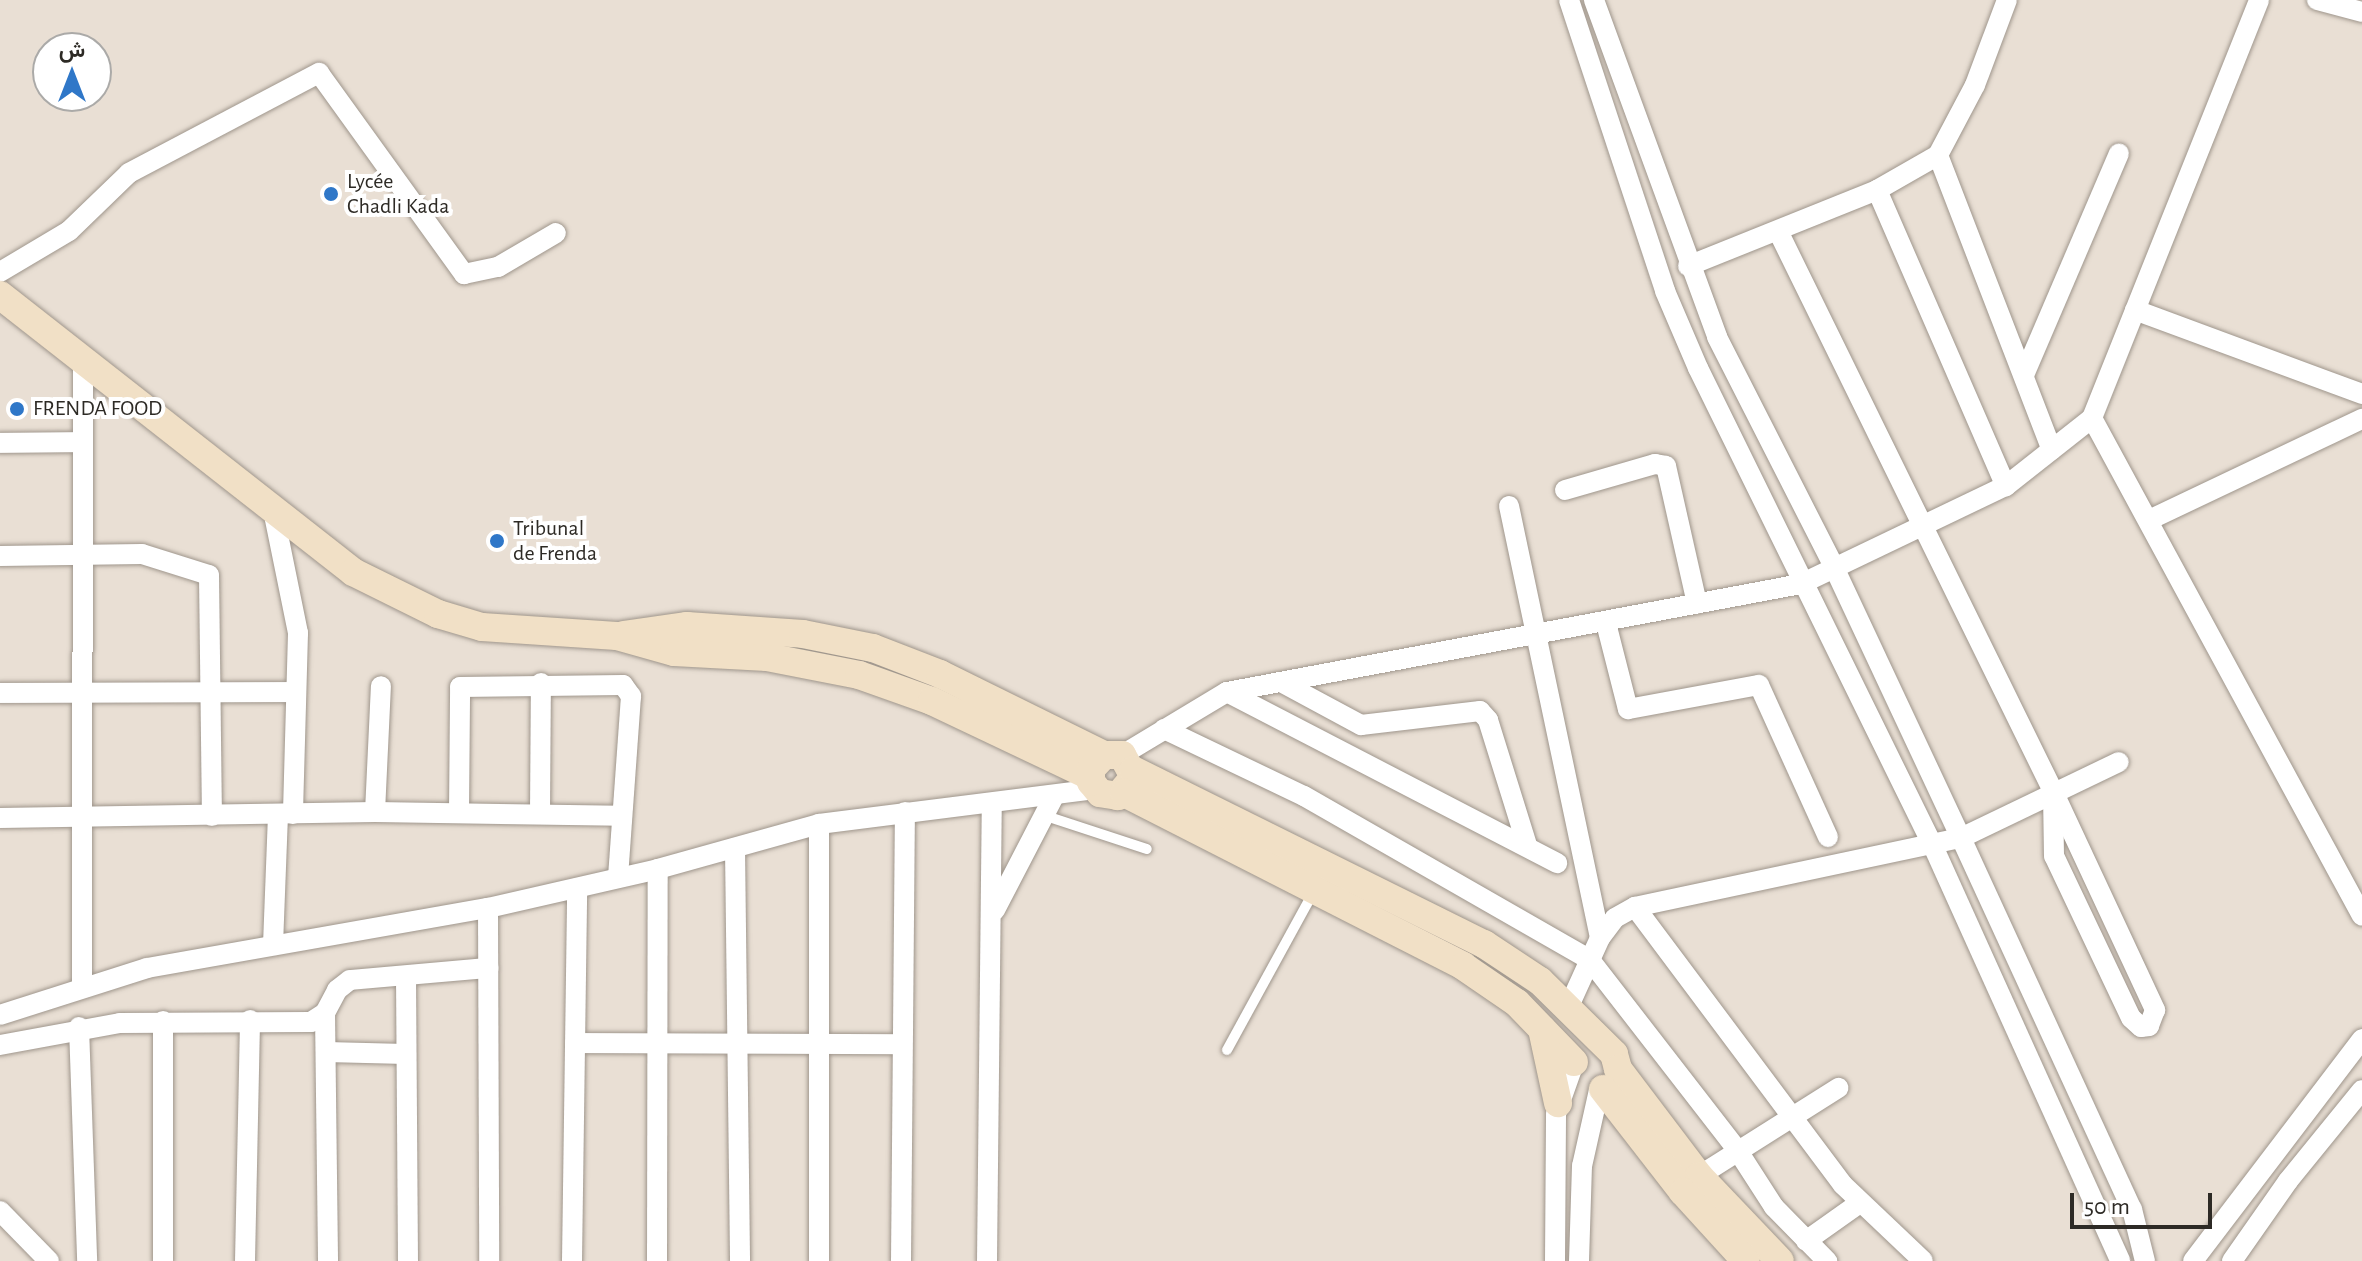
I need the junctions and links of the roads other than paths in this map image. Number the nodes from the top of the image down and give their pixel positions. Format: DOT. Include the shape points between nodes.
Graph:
graph roads {
  1 [pos="1569,0"];
  2 [pos="1594,0"];
  3 [pos="2007,0"];
  4 [pos="2259,0"];
  5 [pos="2317,0"];
  6 [pos="2362,12"];
  7 [pos="2119,153"];
  8 [pos="1938,155"];
  9 [pos="1877,190"];
  10 [pos="1778,231"];
  11 [pos="556,233"];
  12 [pos="1688,266"];
  13 [pos="0,272"];
  14 [pos="0,295"];
  15 [pos="2135,310"];
  16 [pos="83,360"];
  17 [pos="2024,375"];
  18 [pos="2362,394"];
  19 [pos="2092,418"];
  20 [pos="2362,419"];
  21 [pos="81,442"];
  22 [pos="0,443"];
  23 [pos="2052,450"];
  24 [pos="2006,486"];
  25 [pos="1565,490"];
  26 [pos="1509,506"];
  27 [pos="273,510"];
  28 [pos="2149,520"];
  29 [pos="1921,527"];
  30 [pos="81,554"];
  31 [pos="0,556"];
  32 [pos="1833,565"];
  33 [pos="1801,584"];
  34 [pos="1697,604"];
  35 [pos="1606,623"];
  36 [pos="1536,633"];
  37 [pos="1281,682"];
  38 [pos="541,683"];
  39 [pos="381,686"];
  40 [pos="210,691"];
  41 [pos="81,692"];
  42 [pos="296,692"];
  43 [pos="1227,692"];
  44 [pos="0,693"];
  45 [pos="1164,729"];
  46 [pos="2119,762"];
  47 [pos="1111,773"];
  48 [pos="2053,791"];
  49 [pos="992,805"];
  50 [pos="1050,806"];
  51 [pos="375,812"];
  52 [pos="905,812"];
  53 [pos="459,813"];
  54 [pos="540,813"];
  55 [pos="286,814"];
  56 [pos="212,816"];
  57 [pos="620,816"];
  58 [pos="0,818"];
  59 [pos="82,821"];
  60 [pos="819,824"];
  61 [pos="1828,837"];
  62 [pos="1961,838"];
  63 [pos="1527,845"];
  64 [pos="1933,846"];
  65 [pos="735,848"];
  66 [pos="1147,849"];
  67 [pos="1557,863"];
  68 [pos="658,869"];
  69 [pos="618,878"];
  70 [pos="577,888"];
  71 [pos="1315,889"];
  72 [pos="1635,907"];
  73 [pos="488,908"];
  74 [pos="994,910"];
  75 [pos="2362,916"];
  76 [pos="1600,938"];
  77 [pos="273,945"];
  78 [pos="1590,960"];
  79 [pos="488,968"];
  80 [pos="406,976"];
  81 [pos="82,985"];
  82 [pos="1569,1006"];
  83 [pos="325,1013"];
  84 [pos="0,1015"];
  85 [pos="250,1020"];
  86 [pos="163,1021"];
  87 [pos="1540,1024"];
  88 [pos="79,1027"];
  89 [pos="2362,1039"];
  90 [pos="575,1043"];
  91 [pos="659,1043"];
  92 [pos="740,1044"];
  93 [pos="819,1044"];
  94 [pos="902,1044"];
  95 [pos="0,1045"];
  96 [pos="1227,1050"];
  97 [pos="326,1052"];
  98 [pos="406,1054"];
  99 [pos="1573,1064"];
  100 [pos="1606,1074"];
  101 [pos="1838,1088"];
  102 [pos="2362,1090"];
  103 [pos="1558,1103"];
  104 [pos="1791,1117"];
  105 [pos="1736,1148"];
  106 [pos="1699,1176"];
  107 [pos="1861,1202"];
  108 [pos="0,1211"];
  109 [pos="21,1230"];
  110 [pos="0,1237"];
  111 [pos="1806,1241"];
  112 [pos="49,1261"];
  113 [pos="87,1261"];
  114 [pos="163,1261"];
  115 [pos="245,1261"];
  116 [pos="328,1261"];
  117 [pos="408,1261"];
  118 [pos="489,1261"];
  119 [pos="572,1261"];
  120 [pos="657,1261"];
  121 [pos="740,1261"];
  122 [pos="819,1261"];
  123 [pos="901,1261"];
  124 [pos="987,1261"];
  125 [pos="1555,1261"];
  126 [pos="1579,1261"];
  127 [pos="1746,1261"];
  128 [pos="1780,1261"];
  129 [pos="1827,1261"];
  130 [pos="1923,1261"];
  131 [pos="2120,1261"];
  132 [pos="2145,1261"];
  133 [pos="2193,1261"];
  134 [pos="2232,1261"];
  1 -- 33 [label="street" via="1665,291"];
  2 -- 12 [label="street"];
  3 -- 8 [label="street" via="1975,85"];
  4 -- 15 [label="street"];
  5 -- 6 [label="street"];
  7 -- 17 [label="street"];
  8 -- 9 [label="street"];
  8 -- 17 [label="street"];
  9 -- 10 [label="street"];
  9 -- 24 [label="street"];
  10 -- 12 [label="street"];
  10 -- 29 [label="street"];
  11 -- 13 [label="street" via="498,267 464,274 319,73 129,173 69,231"];
  12 -- 32 [label="street" via="1717,337"];
  14 -- 16 [label="main road"];
  15 -- 18 [label="street"];
  15 -- 19 [label="street"];
  16 -- 21 [label="street"];
  16 -- 27 [label="main road"];
  17 -- 23 [label="street"];
  19 -- 23 [label="street"];
  19 -- 28 [label="street"];
  20 -- 28 [label="street"];
  21 -- 22 [label="street"];
  21 -- 30 [label="street"];
  23 -- 24 [label="street"];
  24 -- 29 [label="street"];
  25 -- 34 [label="street" via="1655,464 1666,466"];
  26 -- 36 [label="street"];
  27 -- 42 [label="street" via="298,633"];
  27 -- 47 [label="main road" via="353,572 459,623 617,636 687,626 803,634 860,645 940,674"];
  28 -- 75 [label="street"];
  29 -- 32 [label="street"];
  29 -- 48 [label="street"];
  30 -- 31 [label="street"];
  30 -- 40 [label="street" via="142,554 209,575"];
  30 -- 41 [label="street"];
  32 -- 33 [label="street"];
  32 -- 62 [label="street"];
  33 -- 34 [label="street"];
  33 -- 64 [label="street"];
  34 -- 35 [label="street"];
  35 -- 36 [label="street"];
  35 -- 61 [label="street" via="1628,709 1759,685"];
  36 -- 37 [label="street"];
  36 -- 76 [label="street"];
  37 -- 43 [label="street"];
  37 -- 63 [label="street" via="1361,725 1480,711 1488,720"];
  38 -- 53 [label="street" via="460,687"];
  38 -- 54 [label="street"];
  38 -- 57 [label="street" via="619,684 630,691"];
  39 -- 51 [label="street"];
  40 -- 41 [label="street"];
  40 -- 42 [label="street"];
  40 -- 56 [label="street"];
  41 -- 44 [label="street"];
  41 -- 59 [label="street"];
  42 -- 55 [label="street"];
  43 -- 45 [label="street"];
  43 -- 63 [label="street"];
  45 -- 47 [label="street"];
  45 -- 78 [label="street" via="1304,796"];
  46 -- 48 [label="street"];
  47 -- 50 [label="street"];
  47 -- 71 [label="main road"];
  47 -- 82 [label="main road" via="1484,944"];
  48 -- 48 [label="street" via="2054,856 2131,1018 2149,1026 2155,1010"];
  48 -- 62 [label="street"];
  49 -- 50 [label="street"];
  49 -- 52 [label="street"];
  49 -- 74 [label="street"];
  50 -- 66 [label="lane"];
  50 -- 74 [label="street"];
  51 -- 53 [label="street"];
  51 -- 55 [label="street"];
  52 -- 60 [label="street"];
  52 -- 94 [label="street"];
  53 -- 54 [label="street"];
  54 -- 57 [label="street"];
  55 -- 56 [label="street"];
  55 -- 77 [label="street"];
  56 -- 59 [label="street"];
  57 -- 69 [label="street"];
  58 -- 59 [label="street"];
  59 -- 81 [label="street"];
  60 -- 65 [label="street"];
  60 -- 93 [label="street"];
  62 -- 64 [label="street"];
  62 -- 132 [label="street" via="2132,1209"];
  63 -- 67 [label="street"];
  64 -- 72 [label="street"];
  64 -- 131 [label="street"];
  65 -- 68 [label="street"];
  65 -- 92 [label="street"];
  68 -- 69 [label="street"];
  68 -- 91 [label="street"];
  69 -- 70 [label="street"];
  70 -- 73 [label="street"];
  70 -- 90 [label="street"];
  71 -- 87 [label="main road" via="1463,966"];
  71 -- 96 [label="lane"];
  72 -- 76 [label="street" via="1615,918"];
  72 -- 104 [label="street"];
  73 -- 77 [label="street"];
  73 -- 79 [label="street"];
  74 -- 124 [label="street"];
  76 -- 78 [label="street"];
  77 -- 81 [label="street" via="172,962"];
  78 -- 82 [label="street"];
  78 -- 105 [label="street"];
  79 -- 80 [label="street"];
  79 -- 118 [label="street"];
  80 -- 83 [label="street" via="344,982"];
  80 -- 98 [label="street"];
  81 -- 84 [label="street"];
  82 -- 100 [label="main road"];
  83 -- 85 [label="street" via="305,1022"];
  83 -- 97 [label="street"];
  85 -- 86 [label="street"];
  85 -- 115 [label="street"];
  86 -- 88 [label="street"];
  86 -- 114 [label="street"];
  87 -- 99 [label="main road"];
  87 -- 103 [label="main road"];
  88 -- 95 [label="street"];
  88 -- 113 [label="street"];
  89 -- 133 [label="street"];
  90 -- 91 [label="street"];
  90 -- 119 [label="street"];
  91 -- 92 [label="street"];
  91 -- 120 [label="street"];
  92 -- 93 [label="street"];
  92 -- 121 [label="street"];
  93 -- 94 [label="street"];
  93 -- 122 [label="street"];
  94 -- 123 [label="street"];
  97 -- 98 [label="street"];
  97 -- 116 [label="street"];
  98 -- 117 [label="street"];
  99 -- 100 [label="main road" via="1580,1084"];
  99 -- 100 [label="main road" via="1589,1046"];
  99 -- 103 [label="street"];
  100 -- 106 [label="main road"];
  100 -- 126 [label="street" via="1582,1166"];
  100 -- 127 [label="main road" via="1683,1192"];
  101 -- 104 [label="street"];
  102 -- 134 [label="street"];
  103 -- 125 [label="street"];
  104 -- 105 [label="street"];
  104 -- 107 [label="street"];
  105 -- 106 [label="street"];
  105 -- 111 [label="street" via="1774,1207"];
  106 -- 128 [label="main road"];
  107 -- 111 [label="street"];
  107 -- 130 [label="street"];
  108 -- 109 [label="street"];
  109 -- 110 [label="street"];
  109 -- 112 [label="street"];
  111 -- 129 [label="street"];
}
